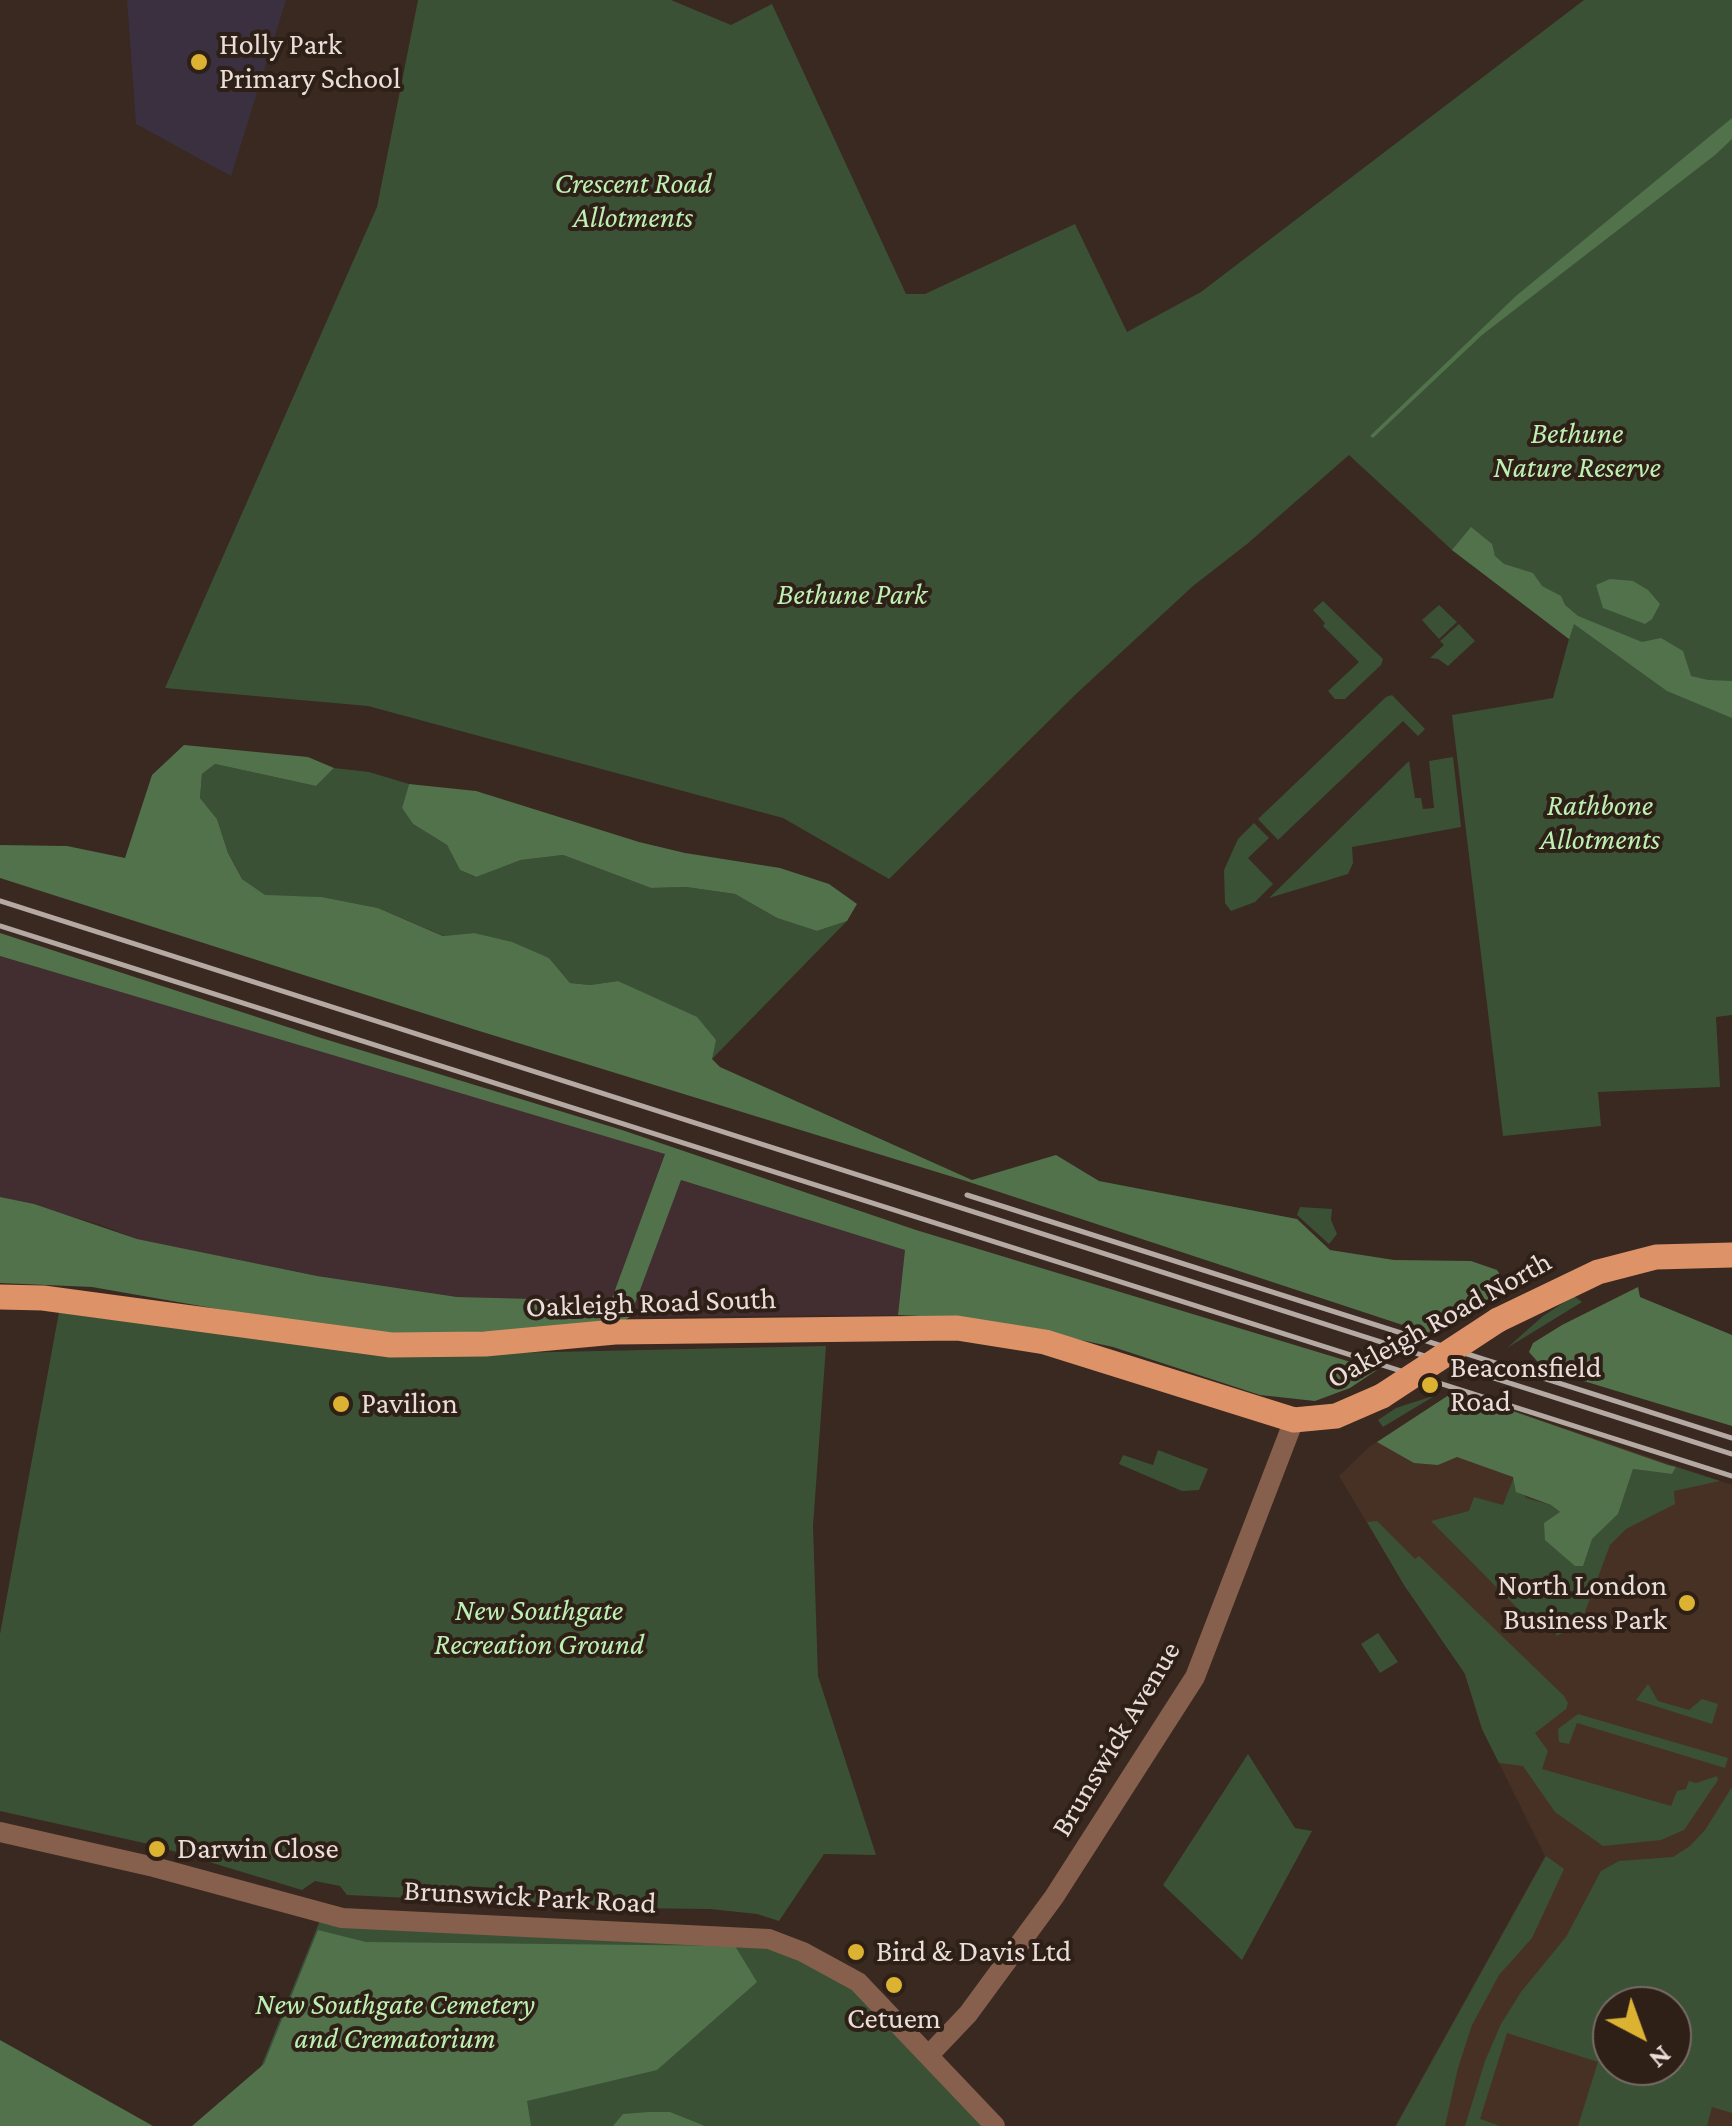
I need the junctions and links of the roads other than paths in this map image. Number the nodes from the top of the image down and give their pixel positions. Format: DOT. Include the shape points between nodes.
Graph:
graph roads {
  1 [pos="1732,1255"];
  2 [pos="0,1297"];
  3 [pos="1294,1420"];
  4 [pos="0,1832"];
  5 [pos="929,2054"];
  6 [pos="996,2126"];
  1 -- 3 [label="main road, Oakleigh Road North, bridge" via="1656,1257 1598,1272 1498,1320 1382,1396 1336,1416"];
  2 -- 3 [label="main road, Oakleigh Road South" via="391,1345 615,1332 957,1328 1046,1342"];
  3 -- 5 [label="street, Brunswick Avenue" via="1195,1677 1054,1897 968,2014"];
  4 -- 5 [label="street, Brunswick Park Road" via="342,1918 770,1939 858,1982"];
  5 -- 6 [label="street, Brunswick Park Road"];
}
